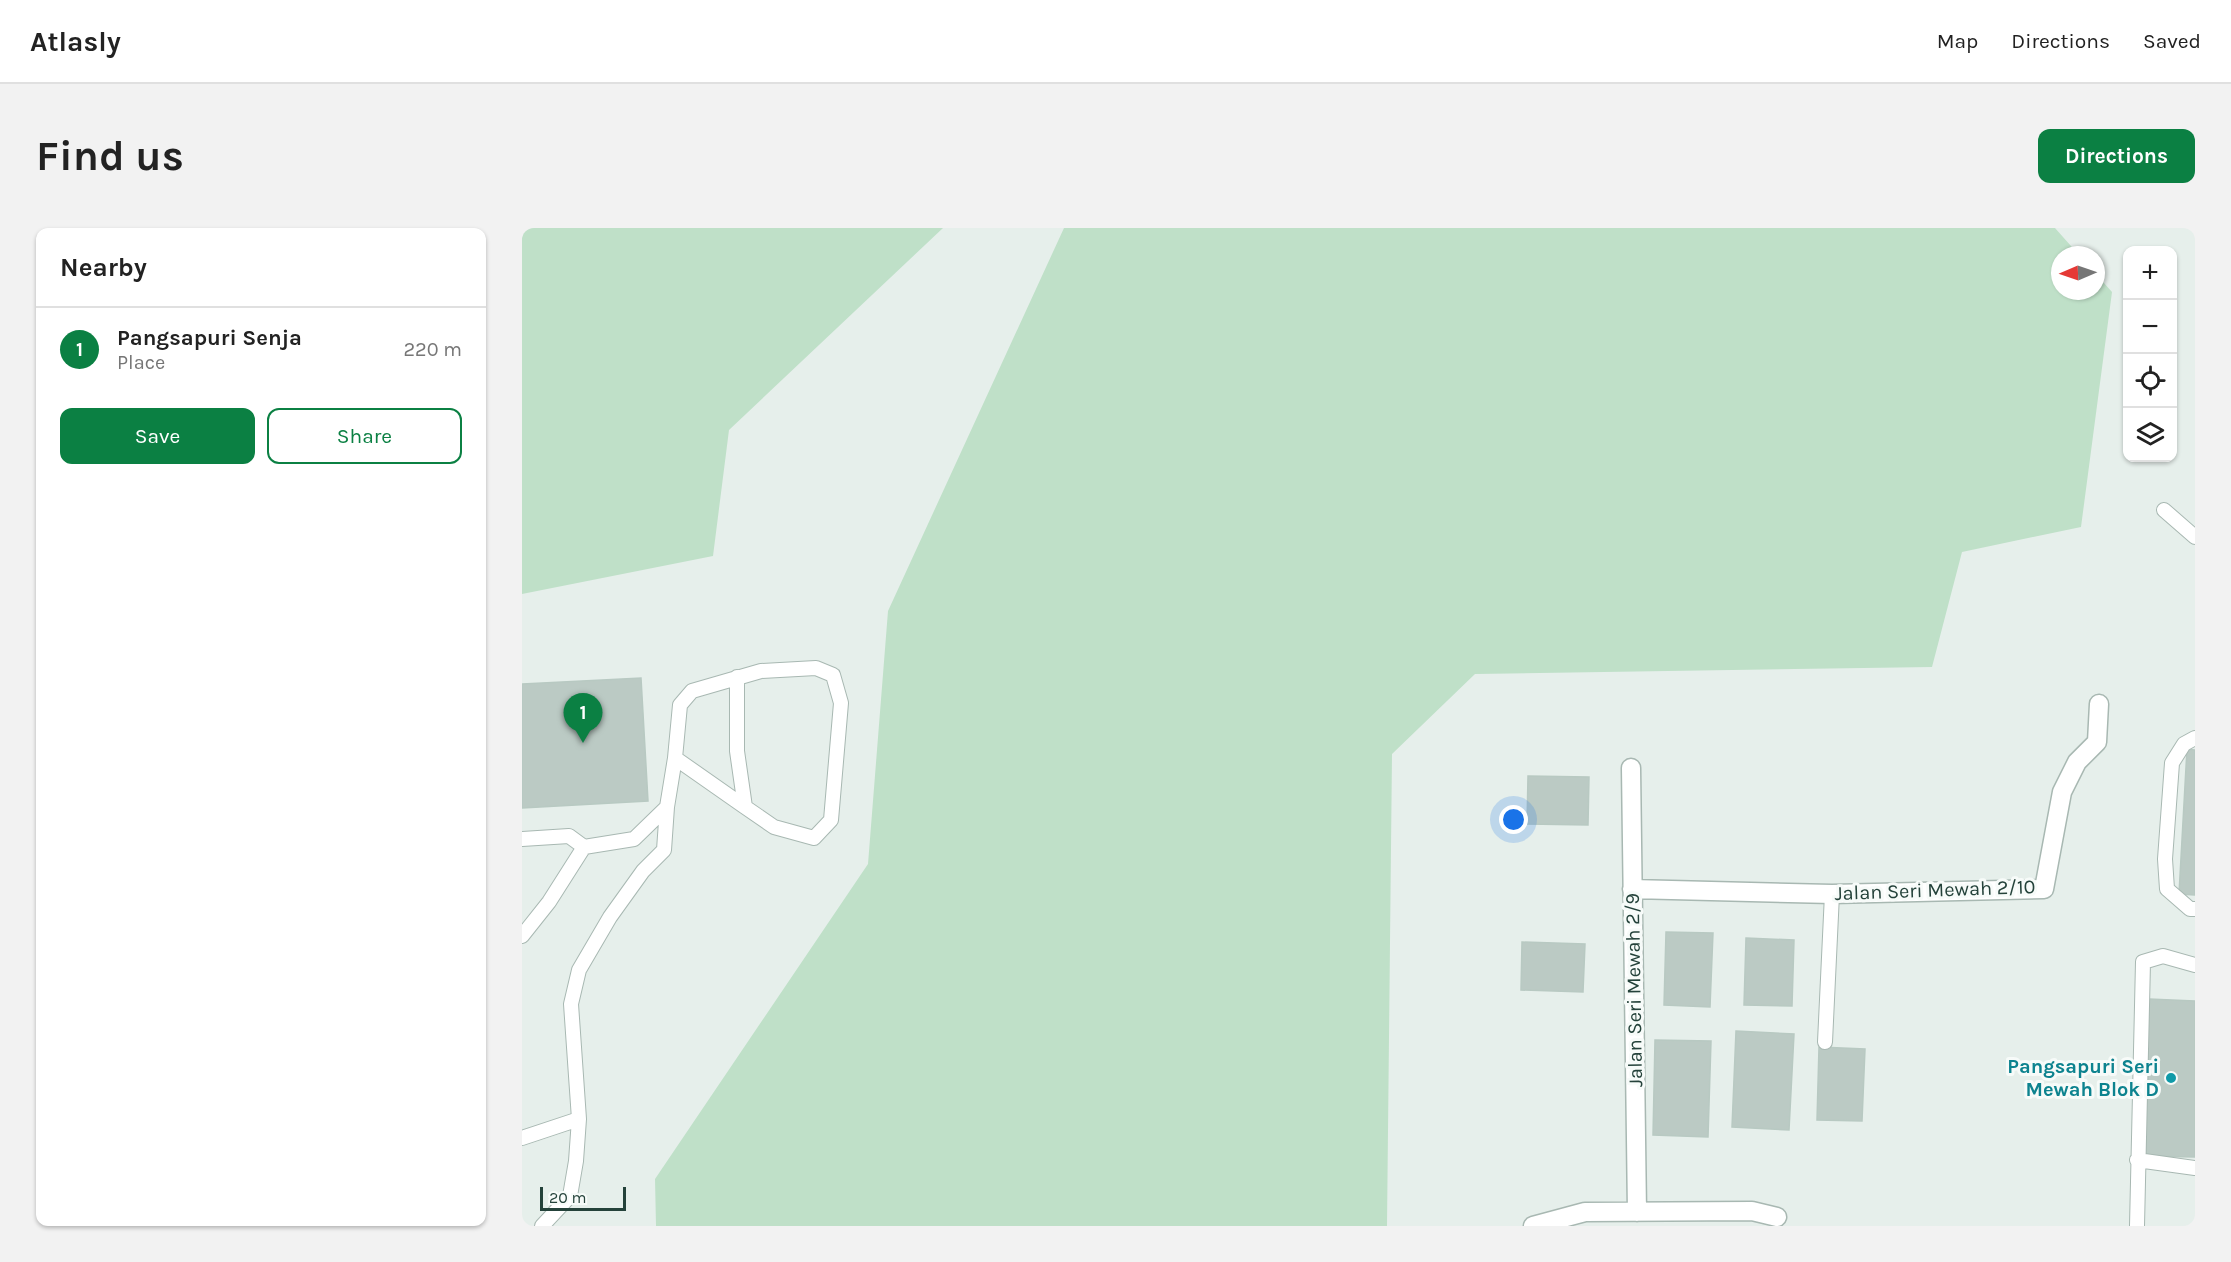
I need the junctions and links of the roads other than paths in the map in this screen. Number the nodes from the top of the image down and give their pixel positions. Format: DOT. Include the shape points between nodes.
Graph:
graph roads {
  1 [pos="2164,510"];
  2 [pos="2195,537"];
  3 [pos="737,677"];
  4 [pos="2099,704"];
  5 [pos="2195,738"];
  6 [pos="675,758"];
  7 [pos="1631,768"];
  8 [pos="667,807"];
  9 [pos="745,807"];
  10 [pos="522,839"];
  11 [pos="584,847"];
  12 [pos="1632,889"];
  13 [pos="1832,894"];
  14 [pos="2195,909"];
  15 [pos="522,936"];
  16 [pos="2195,965"];
  17 [pos="1825,1042"];
  18 [pos="579,1119"];
  19 [pos="522,1138"];
  20 [pos="2137,1160"];
  21 [pos="2195,1168"];
  22 [pos="1637,1212"];
  23 [pos="1778,1221"];
  24 [pos="542,1226"];
  25 [pos="1533,1226"];
  26 [pos="2137,1226"];
  1 -- 2 [label="lane"];
  3 -- 6 [label="lane" via="692,691 680,705"];
  3 -- 9 [label="lane" via="737,751"];
  3 -- 9 [label="lane" via="761,671 816,668 833,675 841,703 831,820 814,838 774,827"];
  4 -- 13 [label="street, Jalan Seri Mewah 2/10" via="2097,742 2077,762 2061,792 2044,889"];
  5 -- 14 [label="lane" via="2184,744 2172,763 2165,859 2167,889"];
  6 -- 8 [label="lane"];
  6 -- 9 [label="lane"];
  7 -- 12 [label="street, Jalan Seri Mewah 2/9"];
  8 -- 11 [label="lane" via="634,839"];
  8 -- 18 [label="lane" via="664,850 643,871 610,917 579,970 571,1004"];
  10 -- 11 [label="lane" via="569,836"];
  11 -- 15 [label="lane"];
  12 -- 13 [label="street, Jalan Seri Mewah 2/10"];
  12 -- 22 [label="street, Jalan Seri Mewah 2/9"];
  13 -- 17 [label="lane"];
  16 -- 20 [label="lane" via="2163,956 2143,962"];
  18 -- 19 [label="lane"];
  18 -- 24 [label="lane" via="570,1196"];
  20 -- 21 [label="lane"];
  20 -- 26 [label="lane"];
  22 -- 23 [label="street" via="1752,1210"];
  22 -- 25 [label="street" via="1585,1212"];
}
